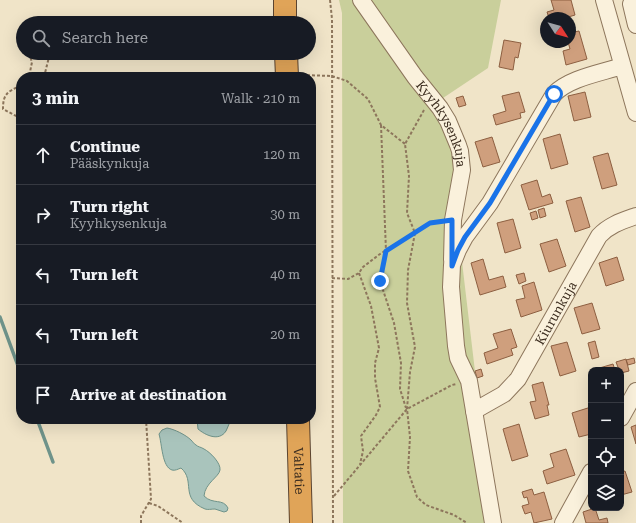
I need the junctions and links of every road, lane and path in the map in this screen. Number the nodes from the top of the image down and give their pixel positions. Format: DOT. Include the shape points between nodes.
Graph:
graph roads {
  1 [pos="285,0"];
  2 [pos="330,0"];
  3 [pos="361,0"];
  4 [pos="604,0"];
  5 [pos="636,2"];
  6 [pos="285,16"];
  7 [pos="636,25"];
  8 [pos="31,60"];
  9 [pos="48,60"];
  10 [pos="622,66"];
  11 [pos="287,68"];
  12 [pos="30,72"];
  13 [pos="45,72"];
  14 [pos="310,72"];
  15 [pos="316,73"];
  16 [pos="332,76"];
  17 [pos="16,88"];
  18 [pos="434,101"];
  19 [pos="636,112"];
  20 [pos="16,116"];
  21 [pos="381,125"];
  22 [pos="405,144"];
  23 [pos="636,216"];
  24 [pos="452,220"];
  25 [pos="415,233"];
  26 [pos="386,251"];
  27 [pos="451,270"];
  28 [pos="359,274"];
  29 [pos="332,278"];
  30 [pos="469,382"];
  31 [pos="636,390"];
  32 [pos="407,409"];
  33 [pos="474,412"];
  34 [pos="624,412"];
  35 [pos="146,424"];
  36 [pos="298,424"];
  37 [pos="360,464"];
  38 [pos="589,475"];
  39 [pos="333,497"];
  40 [pos="148,503"];
  41 [pos="141,523"];
  42 [pos="183,523"];
  43 [pos="301,523"];
  44 [pos="333,523"];
  45 [pos="467,523"];
  46 [pos="493,523"];
  47 [pos="563,523"];
  1 -- 6 [label="highway"];
  2 -- 16 [label="path"];
  3 -- 18 [label="street, Kyyhkysenkuja"];
  4 -- 10 [label="street"];
  5 -- 7 [label="street" via="631,4"];
  8 -- 12 [label="path"];
  9 -- 13 [label="path"];
  10 -- 19 [label="street"];
  10 -- 27 [label="street" via="570,82 554,94 490,203 465,237"];
  11 -- 14 [label="path"];
  15 -- 16 [label="path"];
  16 -- 21 [label="path" via="347,81 368,99"];
  16 -- 29 [label="path"];
  17 -- 20 [label="path" via="8,92 3,99 3,109"];
  18 -- 22 [label="path" via="422,112"];
  18 -- 24 [label="street, Kyyhkysenkuja" via="448,121 458,144 462,162 461,182"];
  21 -- 22 [label="path"];
  21 -- 26 [label="path"];
  22 -- 25 [label="path" via="409,176 407,213"];
  23 -- 33 [label="street, Kiurunkuja" via="603,231 518,379 504,394"];
  24 -- 25 [label="path" via="430,223"];
  24 -- 27 [label="street, Kyyhkysenkuja"];
  25 -- 26 [label="path"];
  25 -- 32 [label="path" via="408,270 407,303 415,347"];
  26 -- 28 [label="path" via="363,267"];
  26 -- 32 [label="path" via="380,281 394,323 401,363 400,389"];
  27 -- 30 [label="street, Kyyhkysenkuja" via="456,346 458,358"];
  28 -- 29 [label="path" via="348,279"];
  28 -- 37 [label="path" via="371,306 379,348 375,378 380,406 361,436 363,452"];
  29 -- 39 [label="path"];
  30 -- 32 [label="path" via="452,385"];
  30 -- 33 [label="street, Kyyhkysenkuja"];
  31 -- 34 [label="street"];
  32 -- 37 [label="path"];
  32 -- 45 [label="path" via="410,437 408,471 417,498 426,505 454,515"];
  33 -- 46 [label="street, Kyyhkysenkuja"];
  35 -- 40 [label="path" via="151,484 151,499"];
  36 -- 43 [label="highway, Valtatie"];
  37 -- 39 [label="path"];
  38 -- 47 [label="street"];
  39 -- 44 [label="path"];
  40 -- 41 [label="path" via="141,516"];
  40 -- 42 [label="path" via="158,506"];
}
